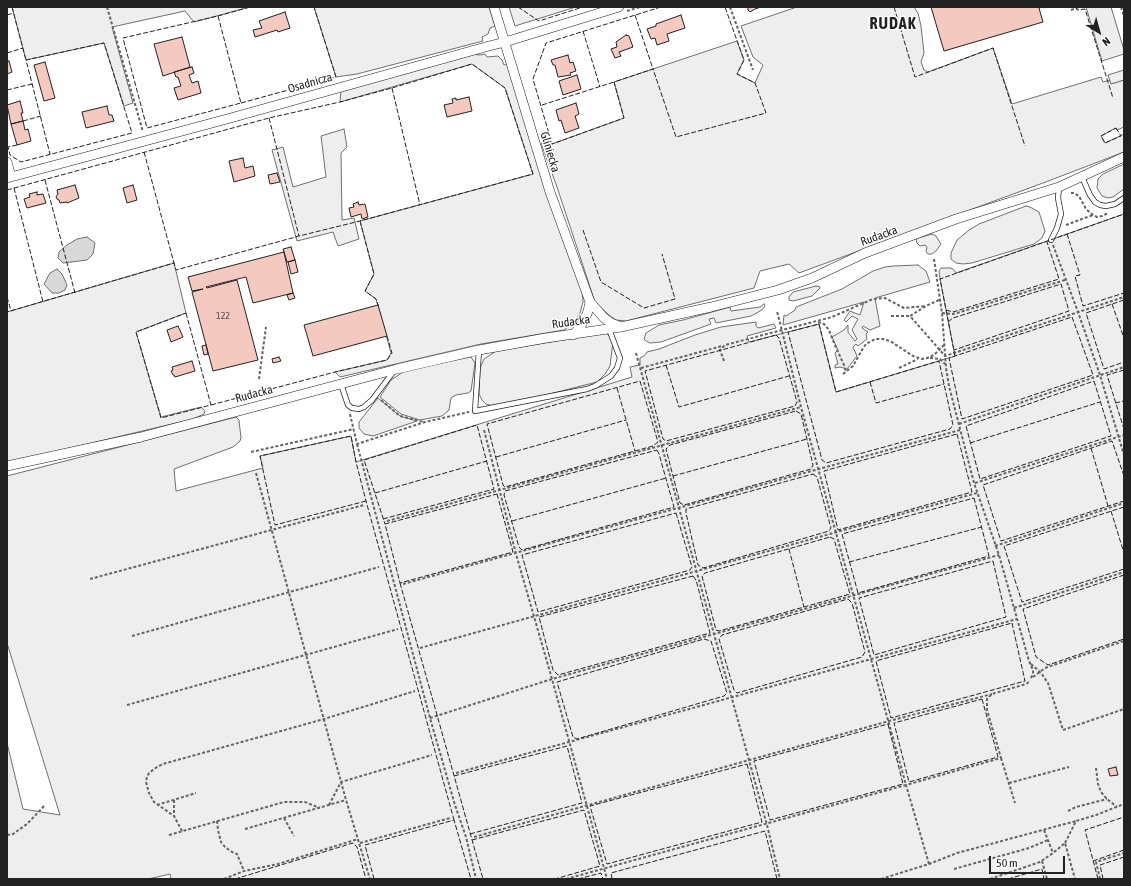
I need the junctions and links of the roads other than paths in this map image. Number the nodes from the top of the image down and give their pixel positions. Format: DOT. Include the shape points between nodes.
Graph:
graph roads {
  1 [pos="494,7"];
  2 [pos="619,7"];
  3 [pos="505,42"];
  4 [pos="1124,157"];
  5 [pos="7,162"];
  6 [pos="1082,177"];
  7 [pos="9,178"];
  8 [pos="1059,187"];
  9 [pos="1124,198"];
  10 [pos="1051,240"];
  11 [pos="590,302"];
  12 [pos="621,327"];
  13 [pos="609,329"];
  14 [pos="573,335"];
  15 [pos="479,350"];
  16 [pos="397,369"];
  17 [pos="341,384"];
  18 [pos="7,466"];
  1 -- 3 [label="street, Gliniecka"];
  2 -- 3 [label="street, Osadnicza"];
  3 -- 7 [label="street, Osadnicza"];
  3 -- 11 [label="street, Gliniecka" via="550,192"];
  4 -- 6 [label="street, Rudacka"];
  5 -- 7 [label="street"];
  6 -- 8 [label="street, Rudacka"];
  6 -- 9 [label="lane" via="1095,202 1100,205 1115,204"];
  8 -- 10 [label="lane" via="1061,214"];
  8 -- 12 [label="street, Rudacka" via="956,219 865,253 787,287"];
  11 -- 12 [label="street, Gliniecka" via="604,318"];
  11 -- 14 [label="street" via="585,319"];
  12 -- 13 [label="street, Rudacka"];
  13 -- 14 [label="street, Rudacka"];
  13 -- 15 [label="lane" via="620,358 611,376 595,386 587,390 474,411"];
  14 -- 15 [label="street, Rudacka"];
  15 -- 16 [label="street, Rudacka"];
  16 -- 17 [label="street, Rudacka"];
  16 -- 17 [label="lane" via="362,409 354,409 348,405"];
  17 -- 18 [label="street, Rudacka" via="140,436"];
}
